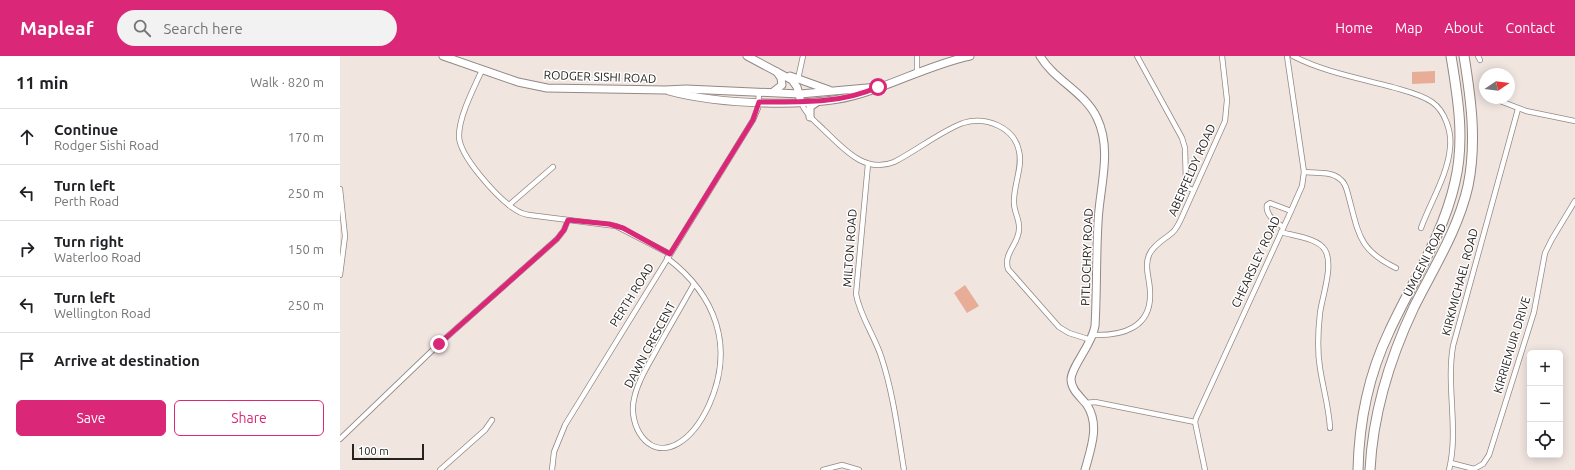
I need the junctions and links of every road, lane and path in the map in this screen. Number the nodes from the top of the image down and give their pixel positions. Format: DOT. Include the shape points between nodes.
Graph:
graph roads {
  1 [pos="443,56"];
  2 [pos="747,56"];
  3 [pos="803,56"];
  4 [pos="917,56"];
  5 [pos="970,56"];
  6 [pos="1040,56"];
  7 [pos="1137,56"];
  8 [pos="1222,56"];
  9 [pos="1287,56"];
  10 [pos="1293,56"];
  11 [pos="1451,56"];
  12 [pos="1464,59"];
  13 [pos="482,70"];
  14 [pos="779,73"];
  15 [pos="917,74"];
  16 [pos="798,79"];
  17 [pos="878,87"];
  18 [pos="665,90"];
  19 [pos="759,92"];
  20 [pos="772,92"];
  21 [pos="835,92"];
  22 [pos="800,94"];
  23 [pos="820,101"];
  24 [pos="759,102"];
  25 [pos="801,102"];
  26 [pos="1507,104"];
  27 [pos="1518,109"];
  28 [pos="810,117"];
  29 [pos="1575,121"];
  30 [pos="868,164"];
  31 [pos="553,167"];
  32 [pos="1304,172"];
  33 [pos="340,189"];
  34 [pos="1193,190"];
  35 [pos="1575,201"];
  36 [pos="509,206"];
  37 [pos="1291,211"];
  38 [pos="568,220"];
  39 [pos="1421,228"];
  40 [pos="1282,229"];
  41 [pos="668,256"];
  42 [pos="1396,268"];
  43 [pos="340,275"];
  44 [pos="694,284"];
  45 [pos="1092,338"];
  46 [pos="1086,403"];
  47 [pos="492,420"];
  48 [pos="1195,422"];
  49 [pos="1330,428"];
  50 [pos="341,437"];
  51 [pos="1451,464"];
  52 [pos="440,470"];
  53 [pos="552,470"];
  54 [pos="823,470"];
  55 [pos="859,470"];
  56 [pos="904,470"];
  57 [pos="1085,470"];
  58 [pos="1205,470"];
  59 [pos="1358,470"];
  60 [pos="1370,470"];
  61 [pos="1449,470"];
  1 -- 13 [label="main road, RODGER SISHI ROAD"];
  2 -- 14 [label="main road"];
  3 -- 16 [label="street"];
  4 -- 15 [label="street"];
  5 -- 15 [label="main road, RODGER SISHI ROAD"];
  6 -- 45 [label="main road, PITLOCHRY ROAD" via="1091,108 1104,140 1098,222 1096,320"];
  7 -- 34 [label="street" via="1182,138 1186,183 1188,188"];
  8 -- 34 [label="street, ABERFELDY ROAD" via="1225,121"];
  9 -- 32 [label="street, CHEARSLEY ROAD"];
  10 -- 39 [label="street" via="1330,71 1414,94 1432,102 1441,112 1449,132 1450,148 1443,175"];
  11 -- 59 [label="highway, UMGENI ROAD" via="1460,135 1456,181 1438,236 1380,353 1364,411"];
  12 -- 60 [label="highway, UMGENI ROAD" via="1472,120 1472,155 1468,186 1452,235 1415,307 1390,365 1376,416"];
  13 -- 18 [label="main road, RODGER SISHI ROAD" via="528,85 547,88"];
  13 -- 36 [label="street" via="460,125 460,141 464,154"];
  14 -- 16 [label="main road"];
  14 -- 20 [label="main road" via="782,85"];
  14 -- 22 [label="main road" via="794,82"];
  15 -- 17 [label="main road, RODGER SISHI ROAD"];
  16 -- 21 [label="main road"];
  17 -- 21 [label="main road, RODGER SISHI ROAD"];
  17 -- 23 [label="main road, RODGER SISHI ROAD" via="848,97"];
  18 -- 19 [label="main road, RODGER SISHI ROAD"];
  18 -- 24 [label="main road, RODGER SISHI ROAD" via="689,96"];
  19 -- 20 [label="main road, RODGER SISHI ROAD"];
  19 -- 24 [label="street, PERTH ROAD"];
  20 -- 22 [label="main road, RODGER SISHI ROAD"];
  21 -- 22 [label="main road, RODGER SISHI ROAD"];
  22 -- 25 [label="main road"];
  23 -- 25 [label="main road, RODGER SISHI ROAD"];
  23 -- 28 [label="main road" via="810,107"];
  24 -- 25 [label="main road, RODGER SISHI ROAD"];
  24 -- 41 [label="street, PERTH ROAD" via="753,120"];
  25 -- 28 [label="street, ABERFELDY ROAD"];
  26 -- 27 [label="street"];
  27 -- 29 [label="street"];
  27 -- 51 [label="street, KIRKMICHAEL ROAD" via="1452,346"];
  28 -- 30 [label="street, ABERFELDY ROAD" via="849,154"];
  30 -- 45 [label="street, ABERFELDY ROAD" via="884,166 894,162 966,123 986,122 1005,129 1017,145 1020,160 1014,202 1020,229 1007,258 1008,269 1059,327 1069,334"];
  30 -- 56 [label="street, MILTON ROAD" via="856,294 885,369"];
  31 -- 36 [label="street"];
  32 -- 37 [label="street, CHEARSLEY ROAD" via="1302,186"];
  32 -- 42 [label="street" via="1331,174 1343,182 1365,246 1376,257"];
  33 -- 43 [label="street" via="345,236"];
  34 -- 45 [label="street, ABERFELDY ROAD" via="1174,230 1149,255 1147,266 1150,298 1143,319 1120,334"];
  35 -- 51 [label="street, KIRRIEMUIR DRIVE" via="1545,253 1534,312 1489,455 1483,464 1474,470"];
  36 -- 38 [label="street, DAWN CRESCENT" via="523,214"];
  37 -- 40 [label="street, CHEARSLEY ROAD"];
  37 -- 40 [label="street" via="1270,203 1267,205 1266,210"];
  38 -- 41 [label="street, DAWN CRESCENT" via="623,228"];
  38 -- 50 [label="street" via="557,239 439,344"];
  40 -- 48 [label="street, CHEARSLEY ROAD"];
  40 -- 49 [label="street" via="1317,243 1328,255 1318,346"];
  41 -- 44 [label="street, DAWN CRESCENT"];
  41 -- 53 [label="street, PERTH ROAD" via="560,433"];
  44 -- 44 [label="street, DAWN CRESCENT" via="718,328 722,348 720,370 714,392 697,425 677,444 659,447 648,443 640,436 634,423 634,400 638,384"];
  45 -- 46 [label="main road, PITLOCHRY ROAD" via="1074,368 1071,379 1074,388"];
  46 -- 48 [label="street" via="1095,402"];
  46 -- 57 [label="main road, PITLOCHRY ROAD" via="1094,429"];
  47 -- 52 [label="street" via="485,430"];
  48 -- 58 [label="street"];
  51 -- 61 [label="street, KIRKMICHAEL ROAD"];
  54 -- 55 [label="street" via="842,464"];
}
